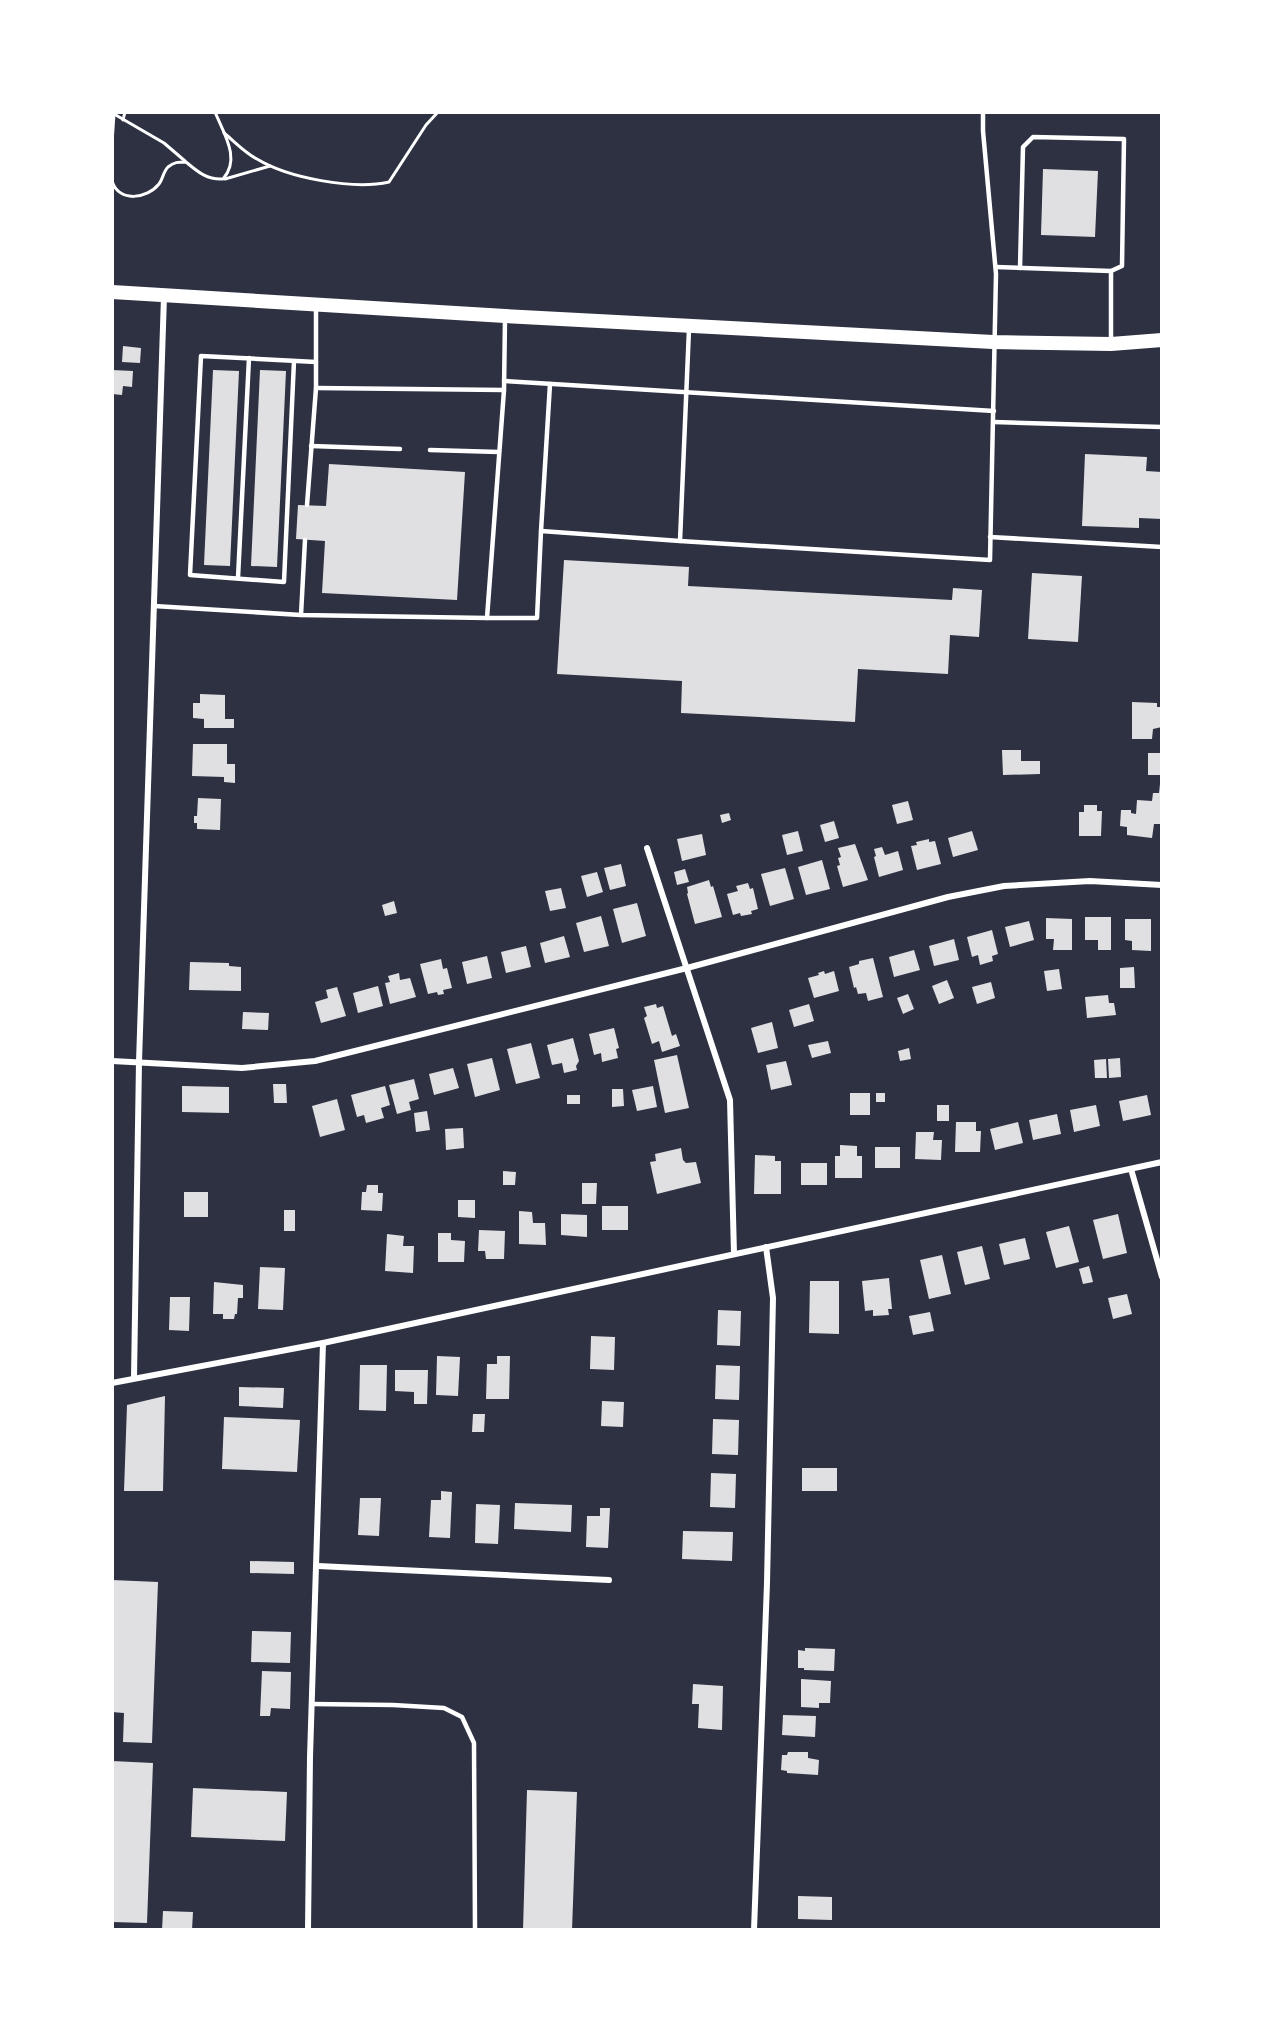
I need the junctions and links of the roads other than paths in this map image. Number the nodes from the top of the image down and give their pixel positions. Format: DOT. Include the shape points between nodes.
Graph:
graph roads {
  1 [pos="983,112"];
  2 [pos="996,267"];
  3 [pos="1020,268"];
  4 [pos="1112,271"];
  5 [pos="112,292"];
  6 [pos="164,295"];
  7 [pos="316,304"];
  8 [pos="505,316"];
  9 [pos="690,326"];
  10 [pos="1161,340"];
  11 [pos="993,342"];
  12 [pos="1112,344"];
  13 [pos="249,358"];
  14 [pos="294,361"];
  15 [pos="316,362"];
  16 [pos="504,381"];
  17 [pos="550,384"];
  18 [pos="316,388"];
  19 [pos="504,390"];
  20 [pos="687,392"];
  21 [pos="994,411"];
  22 [pos="994,422"];
  23 [pos="1161,427"];
  24 [pos="311,446"];
  25 [pos="400,449"];
  26 [pos="430,450"];
  27 [pos="499,452"];
  28 [pos="307,505"];
  29 [pos="541,531"];
  30 [pos="990,537"];
  31 [pos="305,540"];
  32 [pos="680,541"];
  33 [pos="1161,547"];
  34 [pos="238,578"];
  35 [pos="154,606"];
  36 [pos="301,615"];
  37 [pos="487,618"];
  38 [pos="647,848"];
  39 [pos="1161,885"];
  40 [pos="687,968"];
  41 [pos="112,1061"];
  42 [pos="139,1062"];
  43 [pos="1161,1162"];
  44 [pos="1131,1169"];
  45 [pos="766,1247"];
  46 [pos="734,1254"];
  47 [pos="1161,1278"];
  48 [pos="323,1344"];
  49 [pos="134,1378"];
  50 [pos="112,1383"];
  51 [pos="318,1566"];
  52 [pos="609,1580"];
  53 [pos="312,1704"];
  54 [pos="308,1929"];
  55 [pos="475,1929"];
  56 [pos="754,1929"];
  1 -- 2 [label="lane"];
  2 -- 3 [label="lane"];
  2 -- 11 [label="lane"];
  3 -- 4 [label="lane"];
  3 -- 4 [label="lane" via="1023,147 1033,137 1124,140 1122,266"];
  4 -- 12 [label="lane"];
  5 -- 6 [label="main road"];
  6 -- 7 [label="main road"];
  6 -- 35 [label="street"];
  7 -- 8 [label="main road"];
  7 -- 15 [label="lane"];
  8 -- 9 [label="main road"];
  8 -- 16 [label="lane"];
  9 -- 11 [label="main road"];
  9 -- 20 [label="lane"];
  10 -- 12 [label="main road"];
  11 -- 12 [label="main road"];
  11 -- 21 [label="lane"];
  13 -- 14 [label="lane"];
  13 -- 34 [label="lane"];
  13 -- 34 [label="lane" via="201,356 190,575"];
  14 -- 15 [label="lane"];
  14 -- 34 [label="lane" via="284,582"];
  15 -- 18 [label="lane"];
  16 -- 17 [label="lane"];
  16 -- 19 [label="lane"];
  17 -- 20 [label="lane"];
  17 -- 29 [label="lane"];
  18 -- 19 [label="lane"];
  18 -- 24 [label="lane"];
  19 -- 27 [label="lane"];
  20 -- 21 [label="lane"];
  20 -- 32 [label="lane"];
  21 -- 22 [label="lane"];
  22 -- 23 [label="lane"];
  22 -- 30 [label="lane"];
  24 -- 25 [label="lane"];
  24 -- 28 [label="lane"];
  26 -- 27 [label="lane"];
  27 -- 37 [label="lane"];
  29 -- 32 [label="lane"];
  29 -- 37 [label="lane" via="537,618"];
  30 -- 32 [label="lane" via="990,560"];
  30 -- 33 [label="lane"];
  31 -- 36 [label="lane"];
  35 -- 36 [label="lane"];
  35 -- 42 [label="street"];
  36 -- 37 [label="lane"];
  38 -- 40 [label="street"];
  39 -- 40 [label="street" via="1090,881 1004,886 948,897"];
  40 -- 42 [label="street" via="315,1061 242,1068"];
  40 -- 46 [label="street" via="730,1100"];
  41 -- 42 [label="street"];
  42 -- 49 [label="street"];
  43 -- 44 [label="street"];
  44 -- 45 [label="street"];
  44 -- 47 [label="street"];
  45 -- 46 [label="street"];
  45 -- 56 [label="street" via="773,1298"];
  46 -- 48 [label="street"];
  48 -- 49 [label="street"];
  48 -- 51 [label="street"];
  49 -- 50 [label="street"];
  51 -- 52 [label="street"];
  51 -- 53 [label="street"];
  53 -- 54 [label="street"];
  53 -- 55 [label="lane" via="444,1708 462,1717 474,1743"];
}
